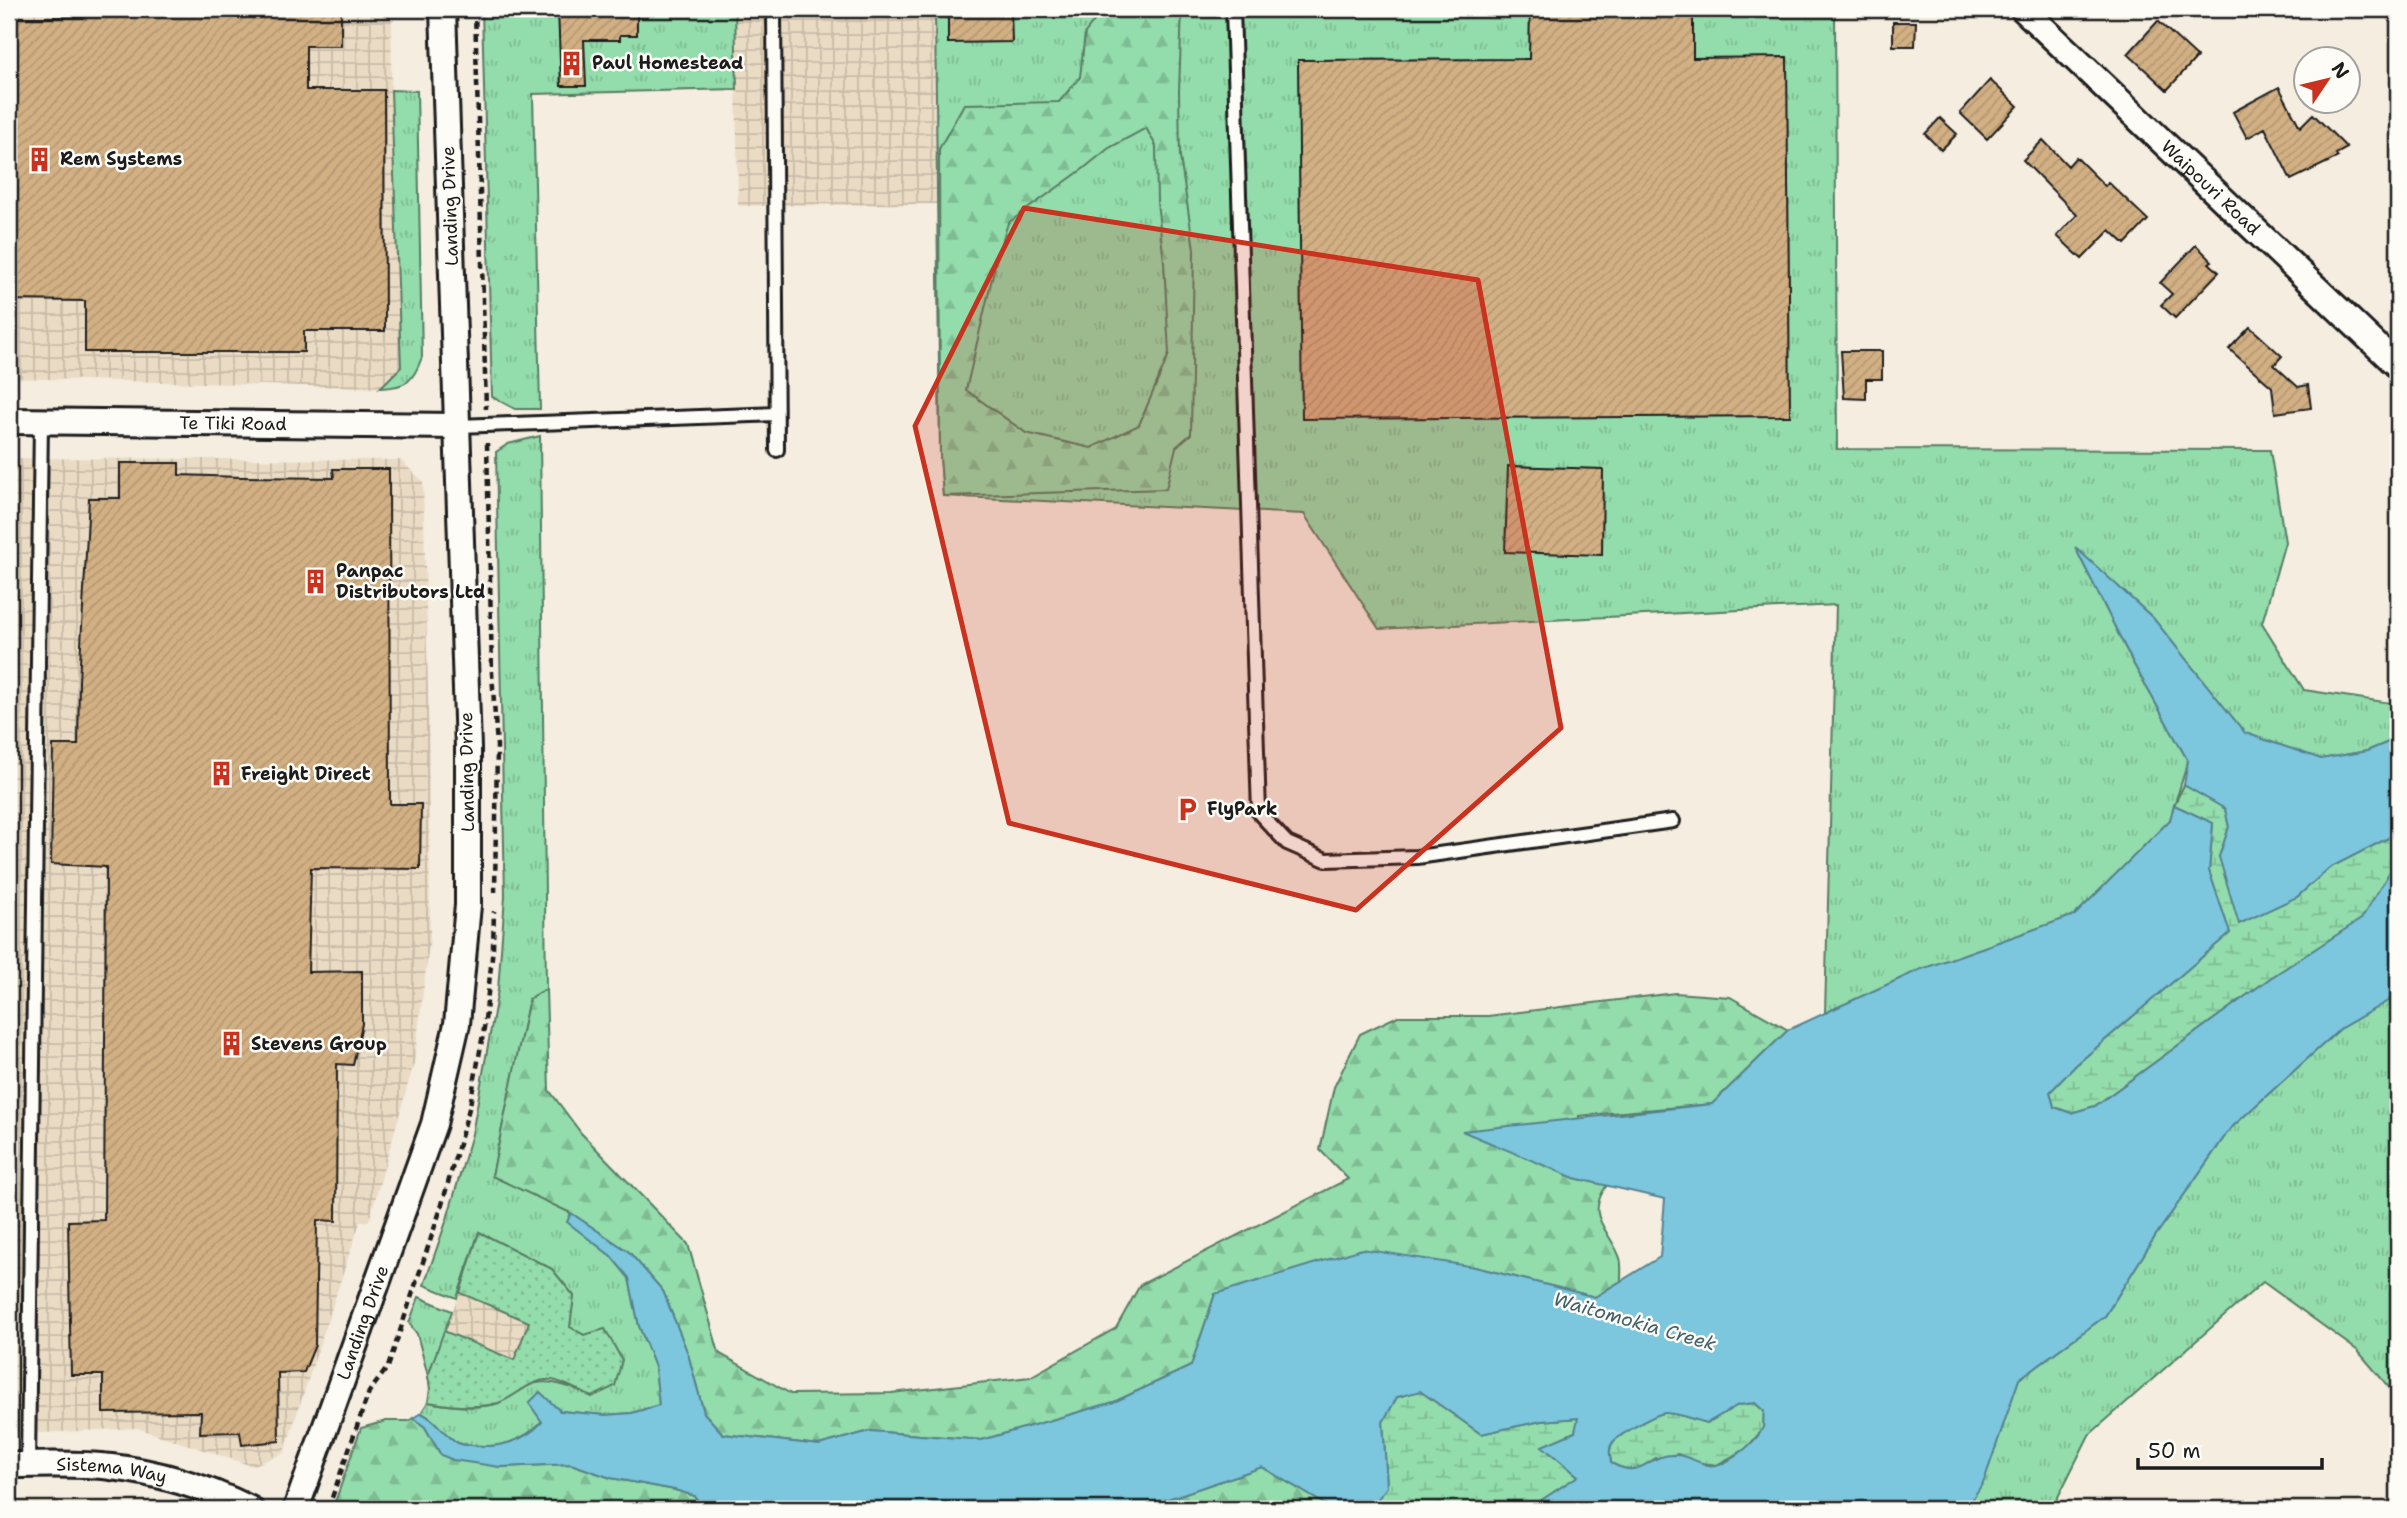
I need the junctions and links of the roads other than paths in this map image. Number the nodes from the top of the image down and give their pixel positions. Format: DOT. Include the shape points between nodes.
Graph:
graph roads {
  1 [pos="443,9"];
  2 [pos="774,9"];
  3 [pos="1233,9"];
  4 [pos="2023,9"];
  5 [pos="2398,366"];
  6 [pos="776,414"];
  7 [pos="9,421"];
  8 [pos="41,421"];
  9 [pos="458,426"];
  10 [pos="777,450"];
  11 [pos="1673,821"];
  12 [pos="18,1465"];
  13 [pos="250,1509"];
  14 [pos="296,1509"];
  1 -- 9 [label="street, Landing Drive"];
  2 -- 6 [label="lane"];
  3 -- 11 [label="lane" via="1259,813 1287,843 1326,860 1417,857"];
  4 -- 5 [label="street, Waipouri Road"];
  6 -- 9 [label="lane"];
  6 -- 10 [label="lane"];
  7 -- 8 [label="street, Te Tiki Road"];
  8 -- 9 [label="street, Te Tiki Road"];
  8 -- 12 [label="lane"];
  9 -- 14 [label="street, Landing Drive" via="469,830 468,905 457,1024 434,1124"];
  12 -- 13 [label="street, Sistema Way" via="110,1466 145,1472"];
}
